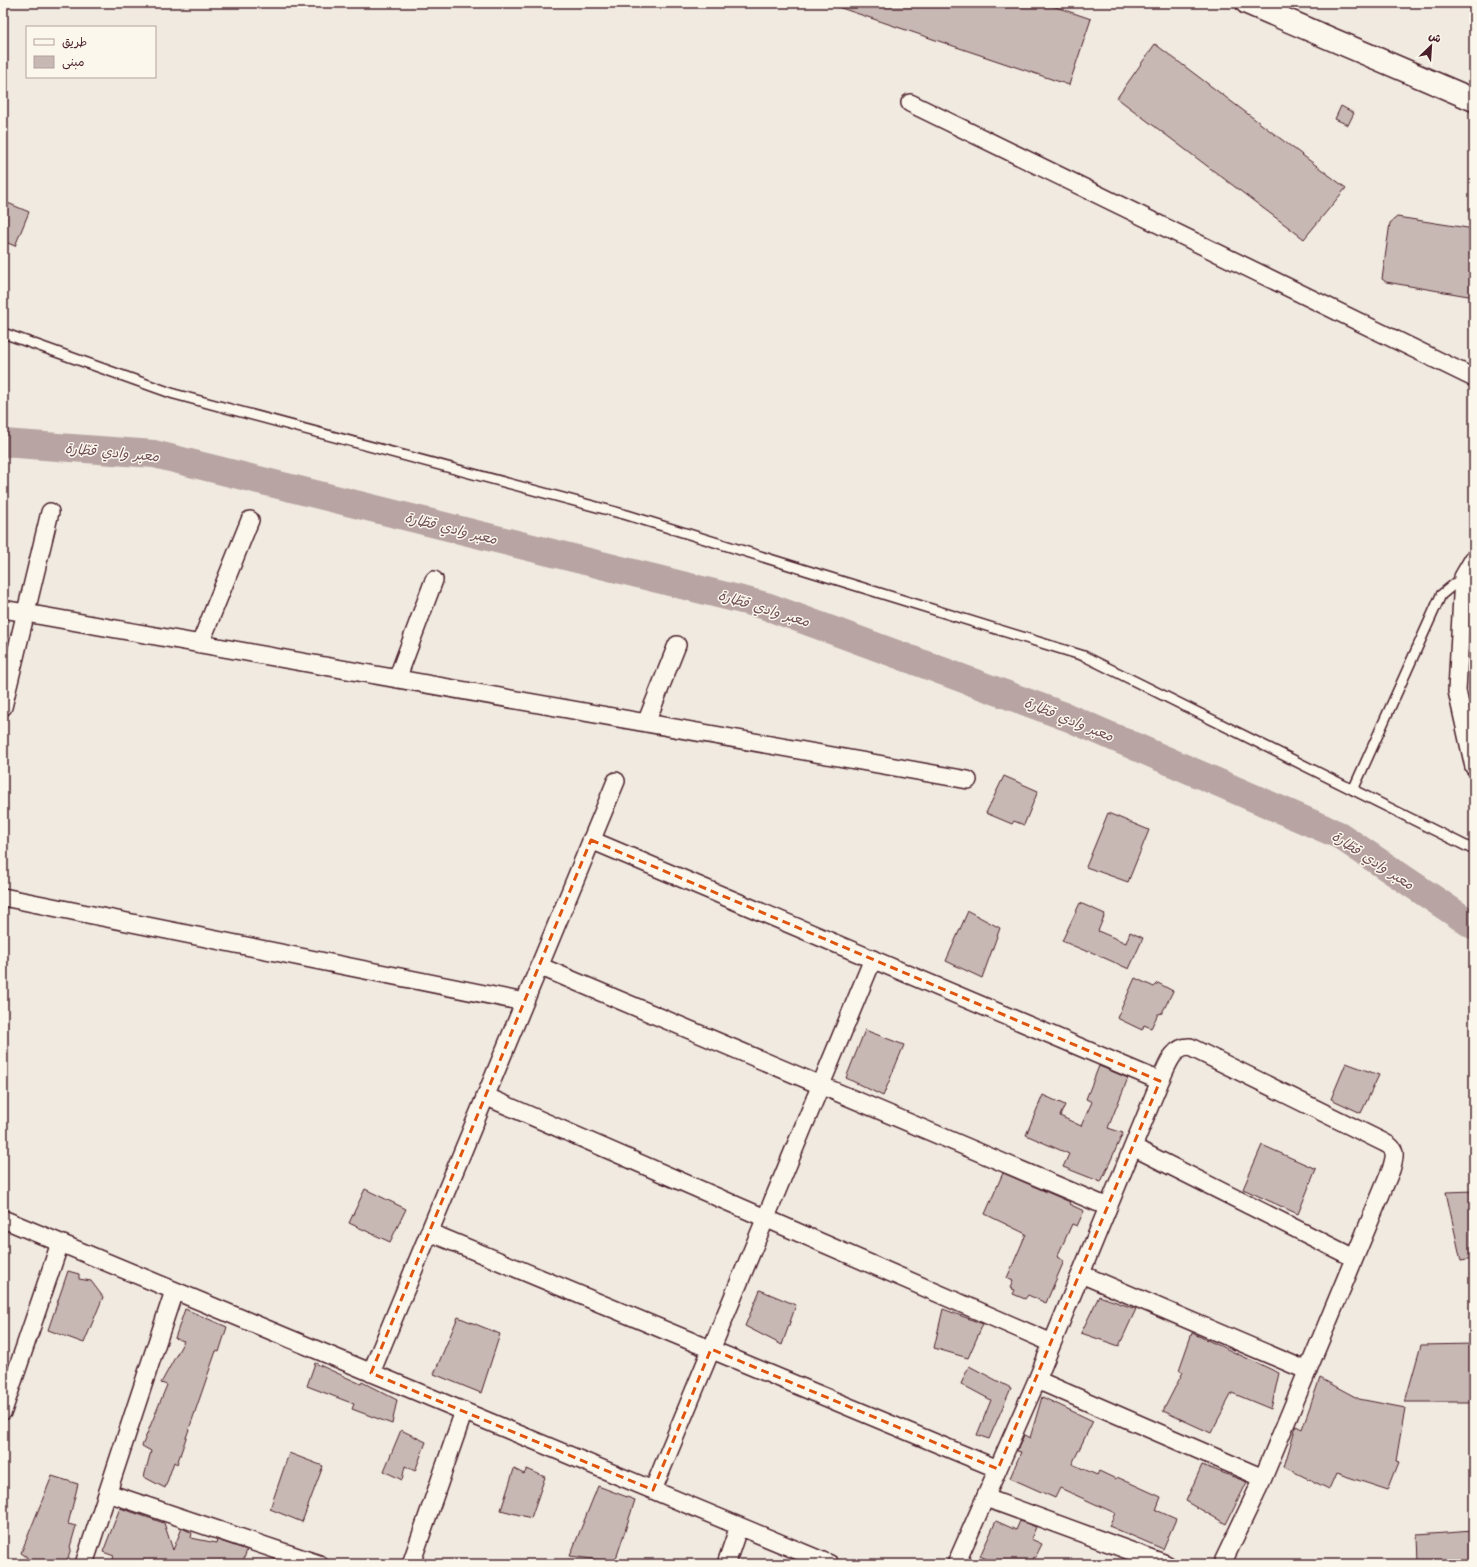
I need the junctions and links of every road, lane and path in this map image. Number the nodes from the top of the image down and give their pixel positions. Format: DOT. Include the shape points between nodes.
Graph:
graph roads {
  1 [pos="1247,3"];
  2 [pos="1474,100"];
  3 [pos="910,104"];
  4 [pos="3,333"];
  5 [pos="1474,378"];
  6 [pos="50,512"];
  7 [pos="250,520"];
  8 [pos="1474,558"];
  9 [pos="1463,577"];
  10 [pos="434,580"];
  11 [pos="3,609"];
  12 [pos="27,613"];
  13 [pos="200,644"];
  14 [pos="677,645"];
  15 [pos="397,679"];
  16 [pos="3,707"];
  17 [pos="646,723"];
  18 [pos="1474,767"];
  19 [pos="968,780"];
  20 [pos="616,781"];
  21 [pos="1353,790"];
  22 [pos="591,840"];
  23 [pos="1474,850"];
  24 [pos="3,897"];
  25 [pos="873,959"];
  26 [pos="539,966"];
  27 [pos="524,1002"];
  28 [pos="1160,1081"];
  29 [pos="820,1086"];
  30 [pos="486,1096"];
  31 [pos="1133,1147"];
  32 [pos="1108,1207"];
  33 [pos="766,1218"];
  34 [pos="3,1219"];
  35 [pos="429,1232"];
  36 [pos="60,1243"];
  37 [pos="1354,1258"];
  38 [pos="1080,1274"];
  39 [pos="174,1291"];
  40 [pos="1052,1343"];
  41 [pos="711,1350"];
  42 [pos="1308,1371"];
  43 [pos="371,1373"];
  44 [pos="1037,1380"];
  45 [pos="3,1411"];
  46 [pos="464,1411"];
  47 [pos="998,1469"];
  48 [pos="1263,1478"];
  49 [pos="653,1490"];
  50 [pos="108,1493"];
  51 [pos="986,1498"];
  52 [pos="739,1526"];
  53 [pos="84,1564"];
  54 [pos="320,1564"];
  55 [pos="411,1564"];
  56 [pos="726,1564"];
  57 [pos="830,1564"];
  58 [pos="956,1564"];
  59 [pos="1166,1564"];
  60 [pos="1222,1564"];
  1 -- 2 [label="street"];
  3 -- 5 [label="street"];
  4 -- 21 [label="lane" via="174,394 627,514 1084,656"];
  6 -- 12 [label="street"];
  7 -- 13 [label="street"];
  8 -- 9 [label="street"];
  9 -- 18 [label="street" via="1457,691"];
  9 -- 21 [label="lane" via="1441,595"];
  10 -- 15 [label="street"];
  11 -- 12 [label="street"];
  12 -- 13 [label="street"];
  12 -- 16 [label="street"];
  13 -- 15 [label="street"];
  14 -- 17 [label="street"];
  15 -- 17 [label="street"];
  17 -- 19 [label="street"];
  20 -- 22 [label="street"];
  21 -- 23 [label="lane"];
  22 -- 25 [label="street"];
  22 -- 26 [label="street"];
  24 -- 27 [label="street"];
  25 -- 28 [label="street"];
  25 -- 29 [label="street"];
  26 -- 27 [label="street"];
  26 -- 29 [label="street"];
  27 -- 30 [label="street"];
  28 -- 31 [label="street"];
  28 -- 37 [label="street" via="1172,1056 1178,1050 1190,1047 1390,1146 1394,1151 1391,1170"];
  29 -- 32 [label="street"];
  29 -- 33 [label="street"];
  30 -- 33 [label="street"];
  30 -- 35 [label="street"];
  31 -- 32 [label="street"];
  31 -- 37 [label="street"];
  32 -- 38 [label="street"];
  33 -- 40 [label="street"];
  33 -- 41 [label="street"];
  34 -- 36 [label="street"];
  35 -- 41 [label="street"];
  35 -- 43 [label="street"];
  36 -- 39 [label="street"];
  36 -- 45 [label="street"];
  37 -- 42 [label="street"];
  38 -- 40 [label="street"];
  38 -- 42 [label="street"];
  39 -- 43 [label="street"];
  39 -- 50 [label="street"];
  40 -- 44 [label="street"];
  41 -- 47 [label="street"];
  41 -- 49 [label="street"];
  42 -- 48 [label="street"];
  43 -- 46 [label="street"];
  44 -- 47 [label="street"];
  44 -- 48 [label="street"];
  46 -- 49 [label="street"];
  46 -- 55 [label="street"];
  47 -- 51 [label="street"];
  48 -- 60 [label="street"];
  49 -- 52 [label="street"];
  50 -- 53 [label="street"];
  50 -- 54 [label="street"];
  51 -- 58 [label="street"];
  51 -- 59 [label="street"];
  52 -- 56 [label="street"];
  52 -- 57 [label="street"];
}
